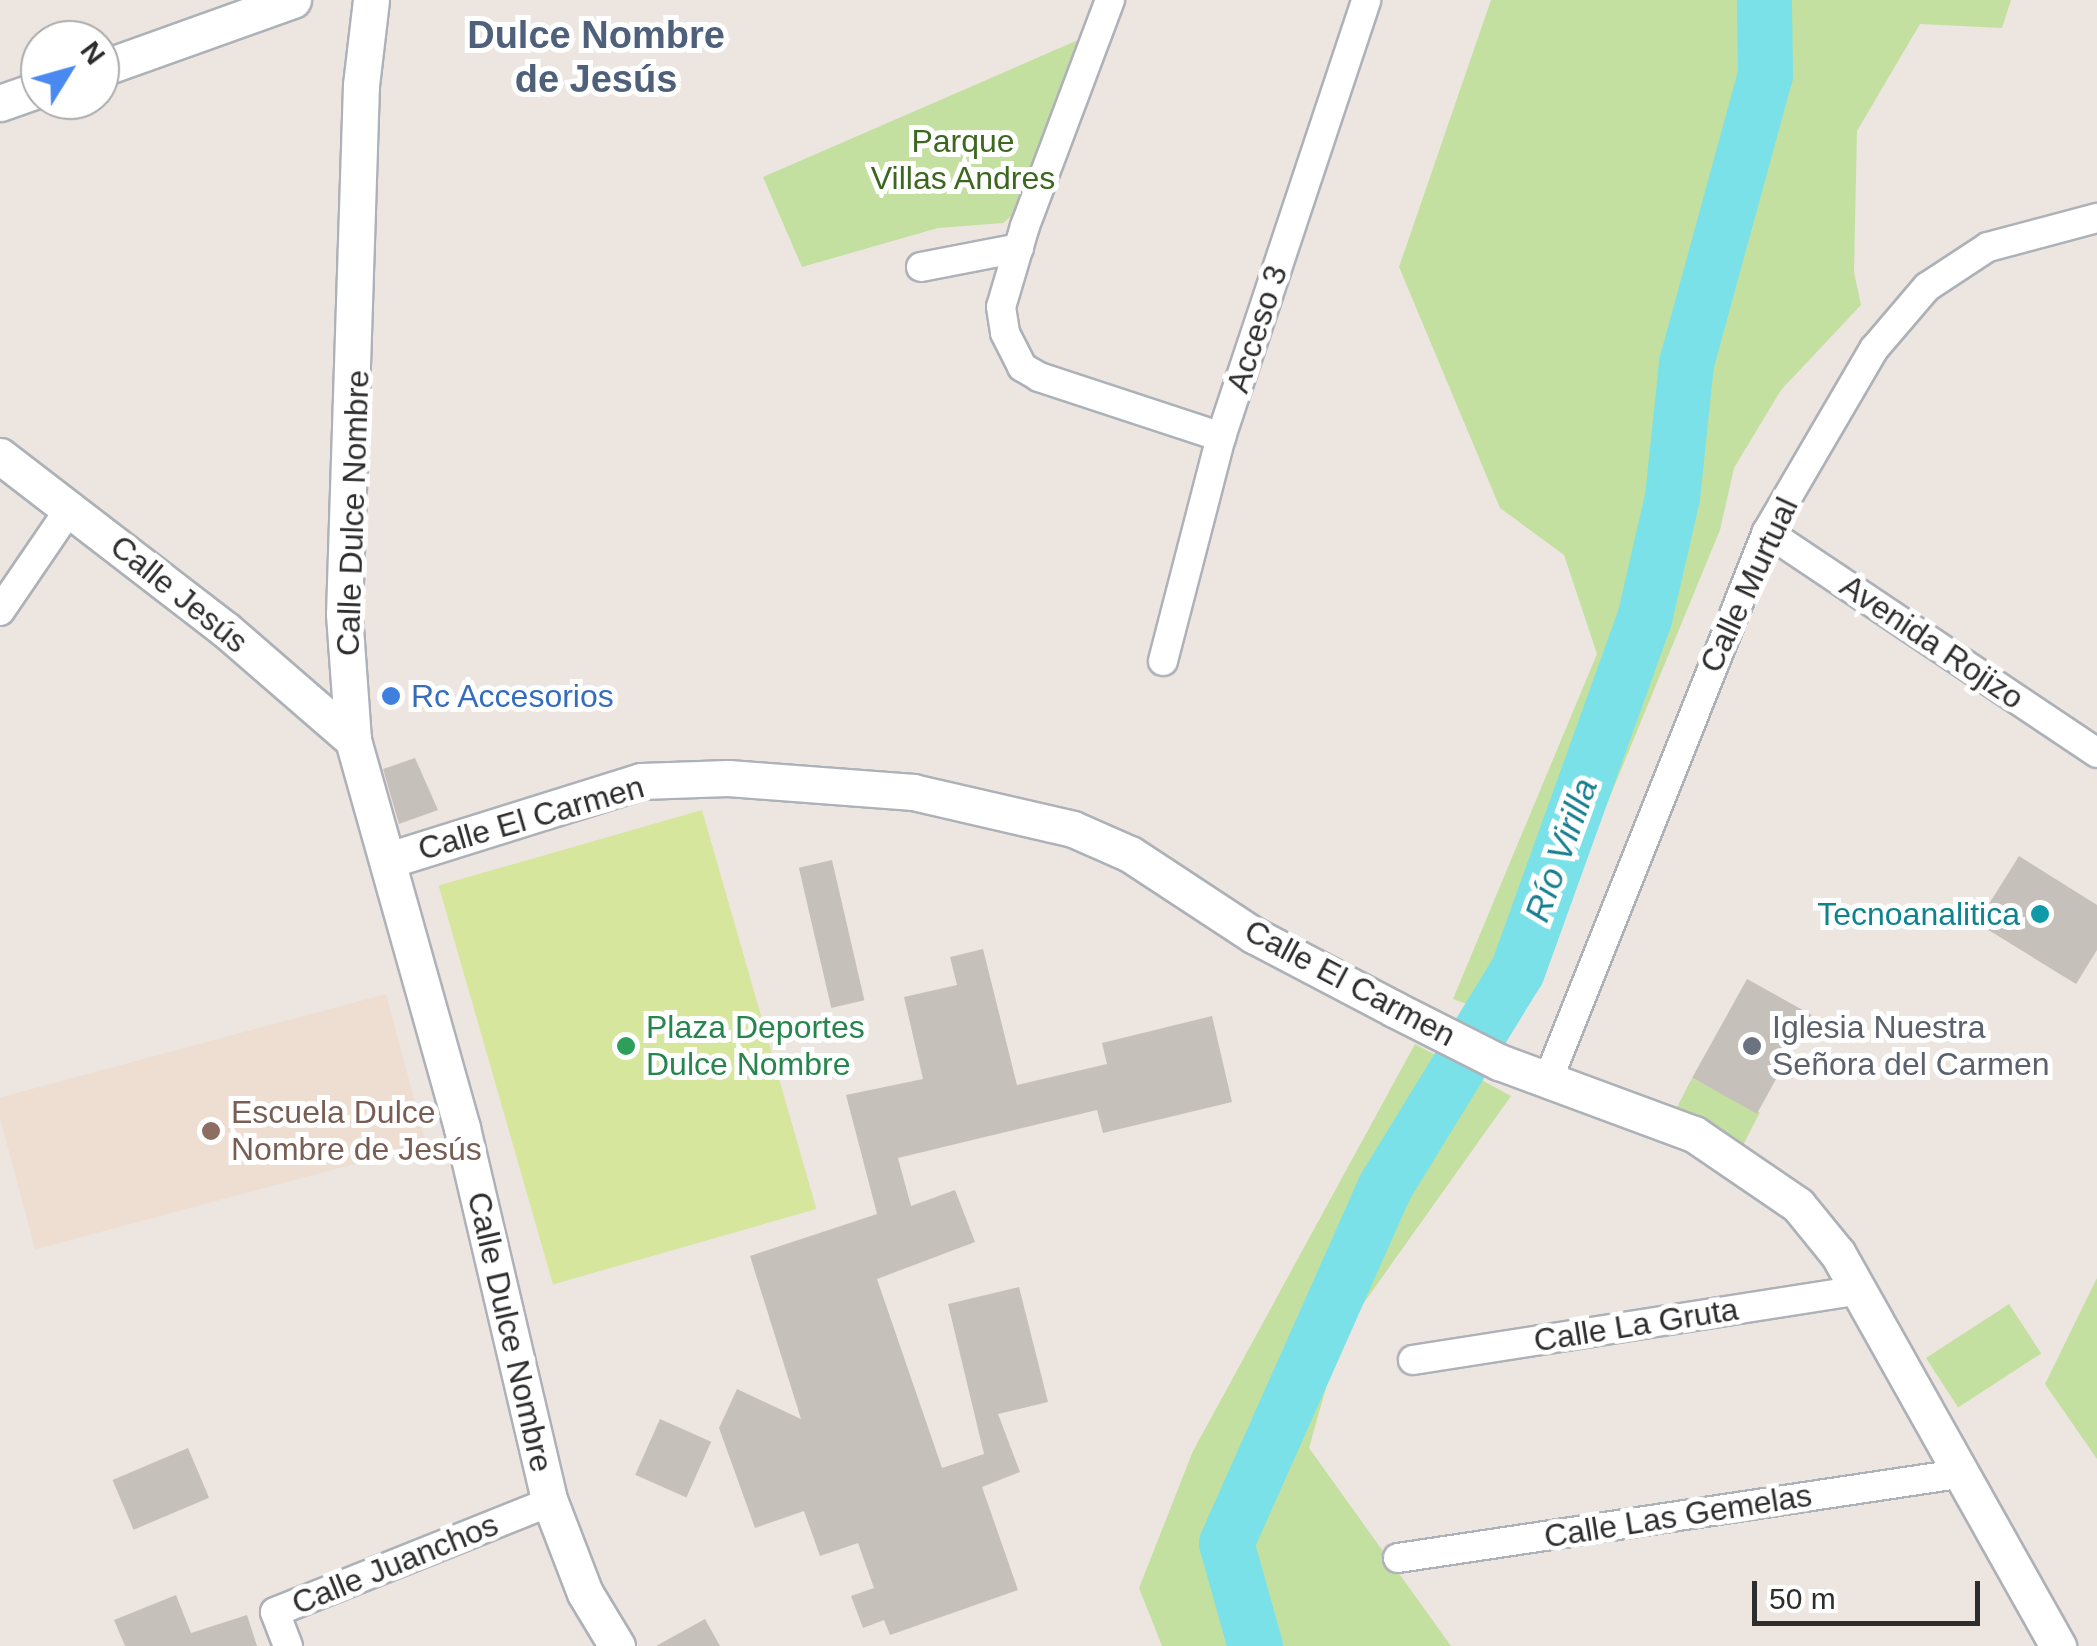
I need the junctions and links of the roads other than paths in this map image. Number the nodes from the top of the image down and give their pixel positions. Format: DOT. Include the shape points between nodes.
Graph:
graph roads {
  1 [pos="293,0"];
  2 [pos="371,0"];
  3 [pos="1110,0"];
  4 [pos="1366,0"];
  5 [pos="120,62"];
  6 [pos="2097,218"];
  7 [pos="1018,248"];
  8 [pos="921,267"];
  9 [pos="1221,437"];
  10 [pos="0,456"];
  11 [pos="71,507"];
  12 [pos="1767,532"];
  13 [pos="0,611"];
  14 [pos="1163,662"];
  15 [pos="353,740"];
  16 [pos="2097,753"];
  17 [pos="392,859"];
  18 [pos="1548,1080"];
  19 [pos="1859,1290"];
  20 [pos="1414,1360"];
  21 [pos="1958,1474"];
  22 [pos="550,1502"];
  23 [pos="1398,1558"];
  24 [pos="288,1646"];
  25 [pos="617,1646"];
  26 [pos="2058,1646"];
  1 -- 5 [label="street"];
  2 -- 15 [label="street, Calle Dulce Nombre" via="361,85 344,614"];
  3 -- 7 [label="street"];
  4 -- 9 [label="street, Acceso 3"];
  6 -- 12 [label="street, Calle Murtual" via="1988,248 1927,286 1874,349"];
  7 -- 8 [label="street"];
  7 -- 9 [label="street" via="1001,307 1022,367"];
  9 -- 14 [label="street, Acceso 3"];
  10 -- 11 [label="street, Calle Jesús"];
  11 -- 13 [label="street"];
  11 -- 15 [label="street, Calle Jesús"];
  12 -- 16 [label="street, Avenida Rojizo"];
  12 -- 18 [label="street, Calle Murtual"];
  15 -- 17 [label="street, Calle Dulce Nombre"];
  17 -- 18 [label="street, Calle El Carmen" via="640,782 728,778 913,792 1009,811 1116,848 1394,1009"];
  17 -- 22 [label="street, Calle Dulce Nombre"];
  18 -- 19 [label="street, Calle El Carmen" via="1694,1134 1759,1176 1798,1205"];
  19 -- 20 [label="street, Calle La Gruta"];
  19 -- 21 [label="street, Calle El Carmen"];
  21 -- 23 [label="street, Calle Las Gemelas"];
  21 -- 26 [label="street, Calle El Carmen"];
  22 -- 24 [label="street, Calle Juanchos" via="275,1612"];
  22 -- 25 [label="street, Calle Dulce Nombre" via="585,1593"];
}
